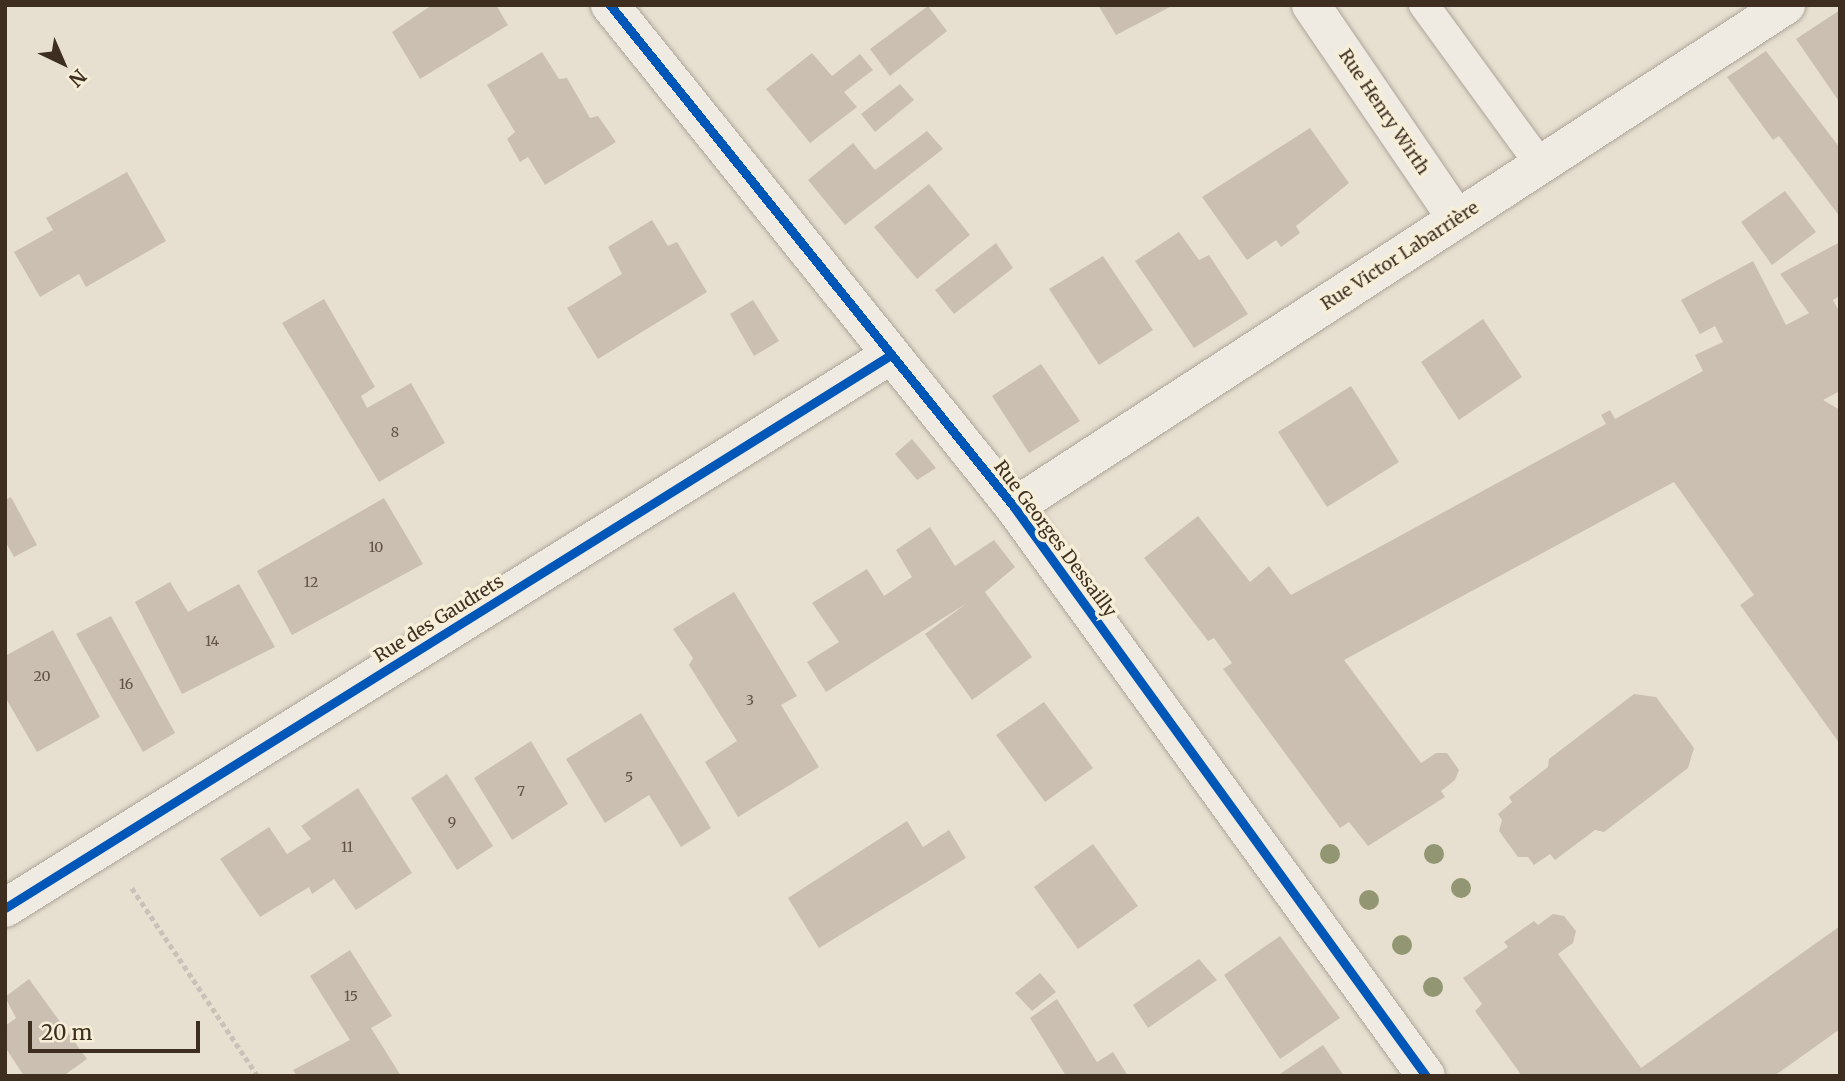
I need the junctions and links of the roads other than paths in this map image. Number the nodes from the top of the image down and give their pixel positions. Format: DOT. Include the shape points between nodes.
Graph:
graph roads {
  1 [pos="610,5"];
  2 [pos="1311,5"];
  3 [pos="1424,5"];
  4 [pos="1786,5"];
  5 [pos="1540,164"];
  6 [pos="1457,219"];
  7 [pos="889,356"];
  8 [pos="1014,507"];
  9 [pos="5,908"];
  10 [pos="1426,1076"];
  1 -- 7 [label="street, Rue Georges Dessailly"];
  2 -- 6 [label="street, Rue Henry Wirth"];
  3 -- 5 [label="lane"];
  4 -- 5 [label="street, Rue Victor Labarrière"];
  5 -- 6 [label="street, Rue Victor Labarrière"];
  6 -- 8 [label="street, Rue Victor Labarrière"];
  7 -- 8 [label="street, Rue Georges Dessailly"];
  7 -- 9 [label="street, Rue des Gaudrets"];
  8 -- 10 [label="street, Rue Georges Dessailly"];
}
